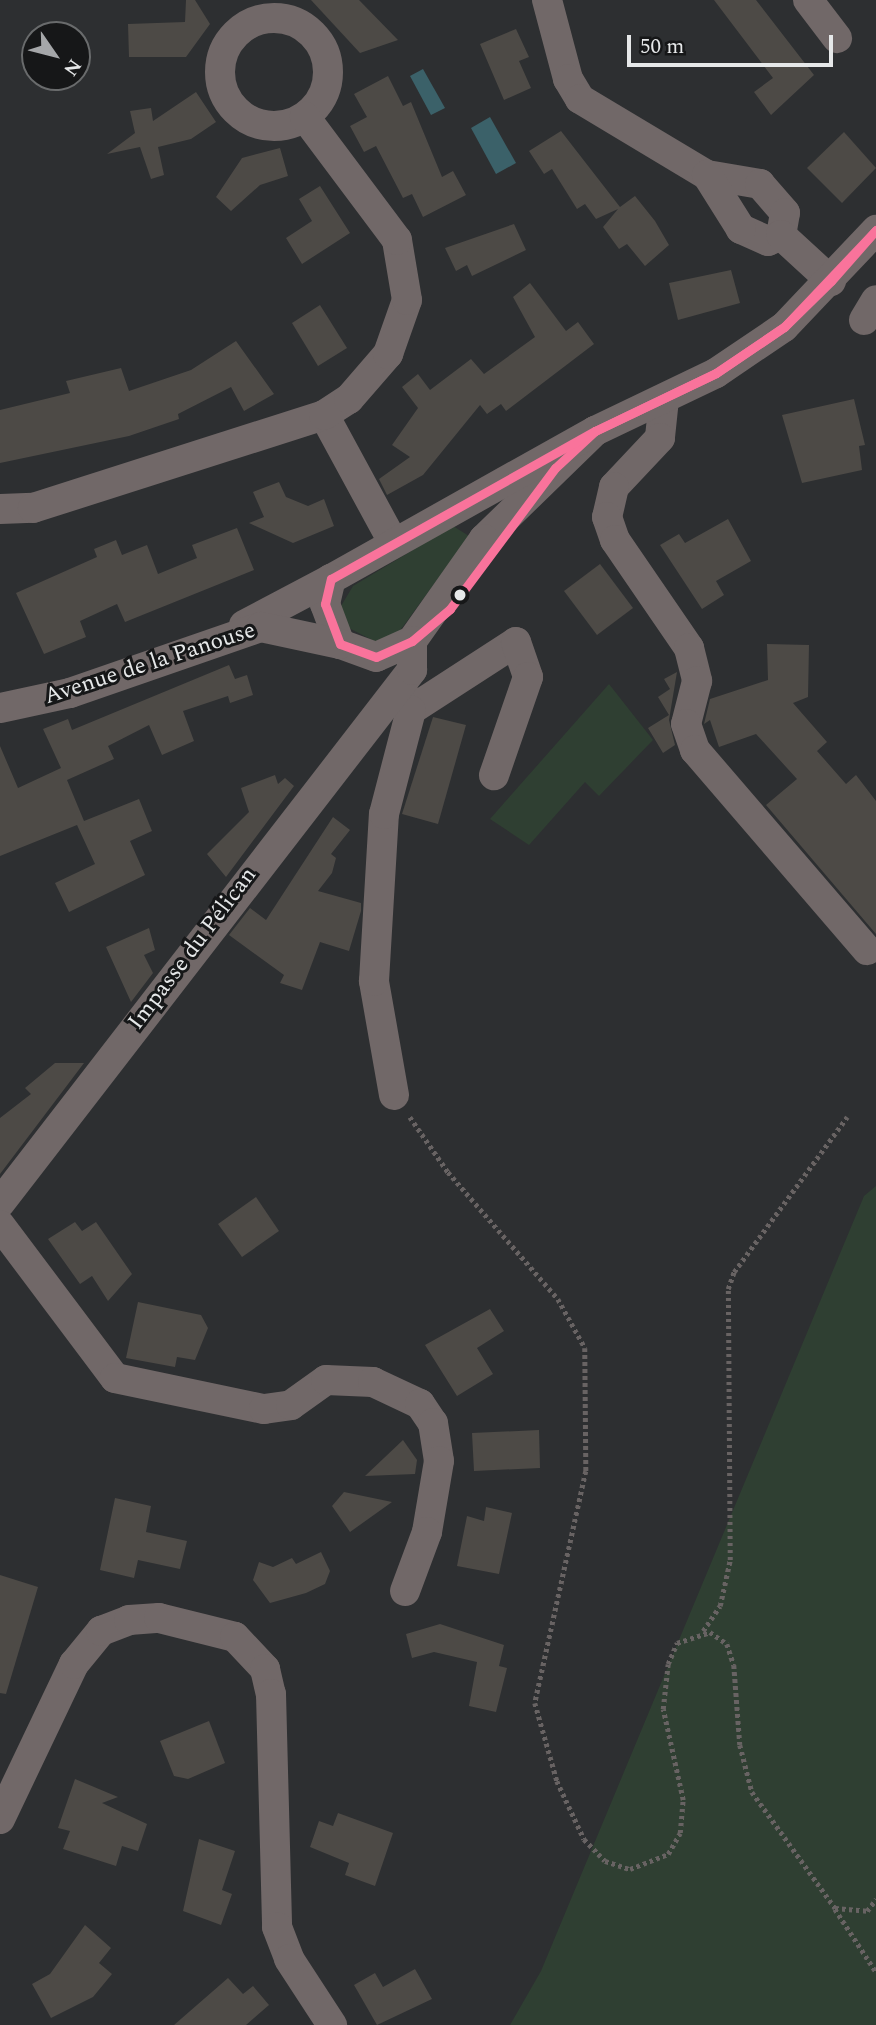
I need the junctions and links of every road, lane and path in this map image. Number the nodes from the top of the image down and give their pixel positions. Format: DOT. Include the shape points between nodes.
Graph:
graph roads {
  1 [pos="547,0"];
  2 [pos="808,0"];
  3 [pos="837,37"];
  4 [pos="305,117"];
  5 [pos="707,176"];
  6 [pos="876,230"];
  7 [pos="781,235"];
  8 [pos="831,281"];
  9 [pos="664,398"];
  10 [pos="324,415"];
  11 [pos="595,431"];
  12 [pos="555,468"];
  13 [pos="0,509"];
  14 [pos="456,509"];
  15 [pos="485,539"];
  16 [pos="393,542"];
  17 [pos="331,579"];
  18 [pos="226,636"];
  19 [pos="414,638"];
  20 [pos="340,644"];
  21 [pos="376,657"];
  22 [pos="399,697"];
  23 [pos="3,713"];
  24 [pos="494,775"];
  25 [pos="867,950"];
  26 [pos="394,1095"];
  27 [pos="847,1117"];
  28 [pos="0,1203"];
  29 [pos="0,1226"];
  30 [pos="405,1591"];
  31 [pos="703,1632"];
  32 [pos="0,1819"];
  33 [pos="876,1899"];
  34 [pos="835,1908"];
  35 [pos="876,1972"];
  36 [pos="332,2025"];
  1 -- 5 [label="street" via="568,79 580,99"];
  2 -- 3 [label="street"];
  4 -- 10 [label="street" via="397,240 406,279 402,328 388,354 349,399"];
  5 -- 7 [label="street" via="741,229 768,241"];
  5 -- 7 [label="street" via="747,180 769,191 785,213"];
  6 -- 8 [label="street"];
  7 -- 8 [label="street"];
  8 -- 9 [label="street" via="750,351"];
  9 -- 11 [label="street"];
  9 -- 25 [label="street" via="660,438 614,487 607,517 614,540 689,648 697,681 686,724 695,750"];
  10 -- 13 [label="street" via="33,508"];
  10 -- 16 [label="street"];
  11 -- 12 [label="street"];
  11 -- 14 [label="street"];
  12 -- 15 [label="street"];
  12 -- 19 [label="street" via="450,609"];
  14 -- 15 [label="street" via="473,517"];
  14 -- 16 [label="street"];
  15 -- 19 [label="street"];
  16 -- 17 [label="street"];
  17 -- 18 [label="street, Avenue de la Panouse"];
  17 -- 20 [label="street" via="325,604"];
  18 -- 20 [label="street, Avenue de la Panouse" via="274,626"];
  18 -- 23 [label="street, Avenue de la Panouse"];
  19 -- 21 [label="street"];
  19 -- 22 [label="street, Impasse du Pélican" via="412,670"];
  20 -- 21 [label="street, Avenue de la Panouse"];
  21 -- 22 [label="street"];
  22 -- 24 [label="street" via="516,642 528,677"];
  22 -- 26 [label="street" via="384,814 374,981"];
  22 -- 28 [label="street, Impasse du Pélican"];
  26 -- 31 [label="path" via="448,1172 558,1299 585,1349 586,1471 535,1703 557,1781 584,1839 605,1861 630,1869 649,1865 668,1854 680,1833 683,1800 663,1709 668,1664 677,1643"];
  27 -- 31 [label="path" via="728,1289 730,1560 720,1606"];
  29 -- 30 [label="street" via="115,1378 264,1409 291,1405 326,1380 373,1382 420,1404 433,1423 439,1461 426,1532"];
  31 -- 34 [label="path" via="727,1644 734,1665 740,1745 752,1792"];
  32 -- 36 [label="street" via="74,1664 102,1631 129,1620 159,1618 235,1637 265,1669 271,1694 278,1927 289,1959"];
  33 -- 34 [label="path" via="867,1911"];
  34 -- 35 [label="path"];
}
